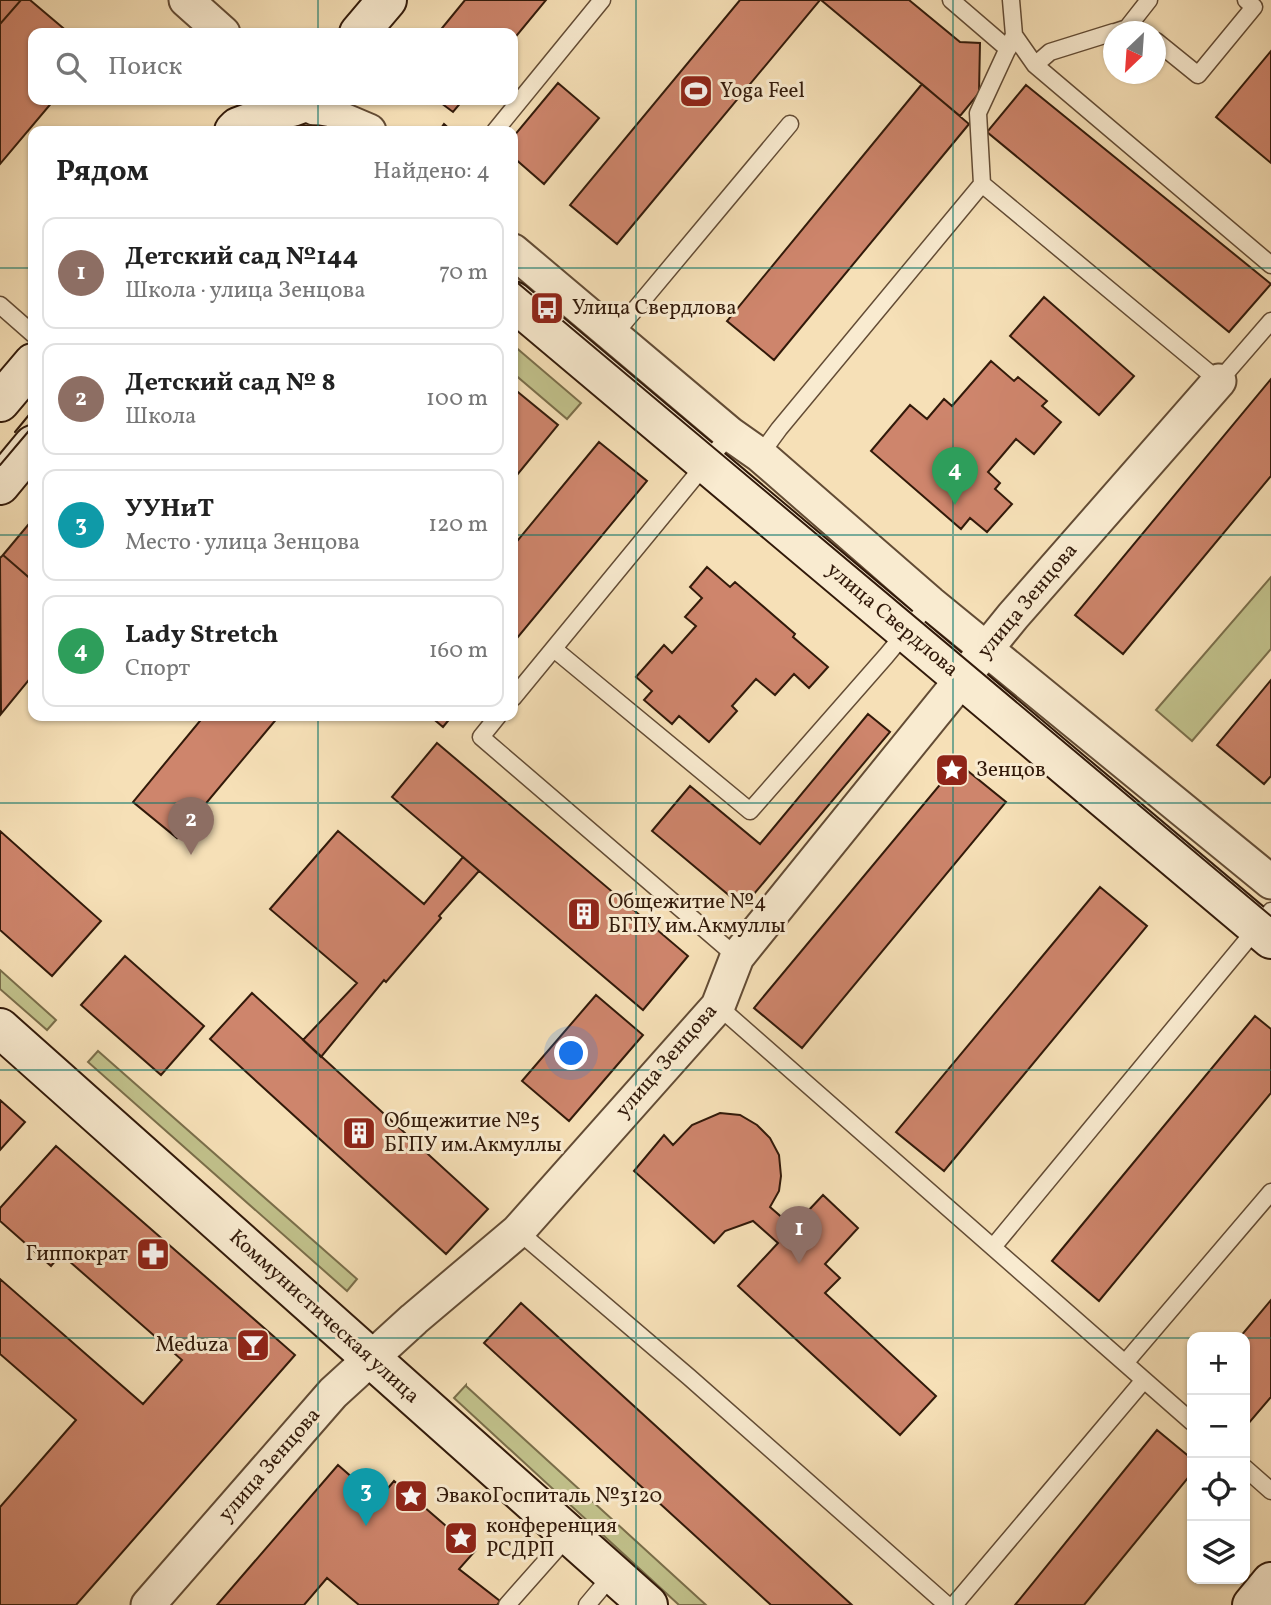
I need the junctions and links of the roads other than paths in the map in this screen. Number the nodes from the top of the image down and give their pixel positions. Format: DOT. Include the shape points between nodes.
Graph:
graph roads {
  1 [pos="186,0"];
  2 [pos="387,0"];
  3 [pos="602,0"];
  4 [pos="951,0"];
  5 [pos="1011,0"];
  6 [pos="1149,0"];
  7 [pos="1246,0"];
  8 [pos="1140,21"];
  9 [pos="217,28"];
  10 [pos="363,28"];
  11 [pos="1103,35"];
  12 [pos="1011,42"];
  13 [pos="1166,49"];
  14 [pos="1035,65"];
  15 [pos="518,103"];
  16 [pos="516,105"];
  17 [pos="298,108"];
  18 [pos="790,124"];
  19 [pos="241,126"];
  20 [pos="354,126"];
  21 [pos="499,126"];
  22 [pos="982,184"];
  23 [pos="518,255"];
  24 [pos="1271,265"];
  25 [pos="0,305"];
  26 [pos="518,305"];
  27 [pos="1271,321"];
  28 [pos="28,330"];
  29 [pos="612,337"];
  30 [pos="28,369"];
  31 [pos="1219,381"];
  32 [pos="0,402"];
  33 [pos="730,434"];
  34 [pos="28,451"];
  35 [pos="760,455"];
  36 [pos="706,464"];
  37 [pos="0,485"];
  38 [pos="918,617"];
  39 [pos="554,649"];
  40 [pos="986,650"];
  41 [pos="962,679"];
  42 [pos="518,692"];
  43 [pos="494,721"];
  44 [pos="1271,882"];
  45 [pos="1267,926"];
  46 [pos="737,957"];
  47 [pos="718,1006"];
  48 [pos="0,1028"];
  49 [pos="1271,1192"];
  50 [pos="518,1231"];
  51 [pos="993,1247"];
  52 [pos="370,1358"];
  53 [pos="1125,1363"];
  54 [pos="1144,1380"];
  55 [pos="1187,1418"];
  56 [pos="1250,1472"];
  57 [pos="1271,1491"];
  58 [pos="569,1535"];
  59 [pos="613,1574"];
  60 [pos="1271,1582"];
  61 [pos="148,1605"];
  62 [pos="507,1605"];
  63 [pos="587,1605"];
  64 [pos="648,1605"];
  65 [pos="947,1605"];
  66 [pos="954,1605"];
  67 [pos="1252,1605"];
  1 -- 9 [label="street"];
  2 -- 10 [label="street"];
  3 -- 15 [label="lane"];
  4 -- 12 [label="lane"];
  5 -- 12 [label="lane"];
  6 -- 8 [label="lane"];
  7 -- 13 [label="lane" via="1254,6 1198,75"];
  11 -- 14 [label="lane" via="1050,52"];
  12 -- 14 [label="lane"];
  12 -- 22 [label="lane" via="978,113"];
  14 -- 24 [label="lane"];
  16 -- 21 [label="lane"];
  17 -- 19 [label="street"];
  17 -- 20 [label="street"];
  18 -- 29 [label="lane"];
  22 -- 31 [label="lane"];
  22 -- 35 [label="lane"];
  23 -- 29 [label="street, улица Свердлова"];
  25 -- 28 [label="lane"];
  26 -- 36 [label="street, улица Свердлова"];
  27 -- 31 [label="lane"];
  29 -- 33 [label="street, улица Свердлова"];
  30 -- 32 [label="street"];
  31 -- 40 [label="street, улица Зенцова"];
  33 -- 35 [label="street, улица Свердлова"];
  33 -- 36 [label="lane"];
  34 -- 37 [label="street"];
  35 -- 38 [label="street, улица Свердлова"];
  36 -- 38 [label="street, улица Свердлова"];
  36 -- 39 [label="lane"];
  38 -- 39 [label="lane" via="750,811"];
  38 -- 40 [label="street, улица Свердлова"];
  38 -- 41 [label="street, улица Свердлова"];
  39 -- 42 [label="lane"];
  40 -- 41 [label="street, улица Зенцова"];
  40 -- 44 [label="street, улица Свердлова"];
  41 -- 45 [label="street, улица Свердлова"];
  41 -- 46 [label="street, улица Зенцова"];
  43 -- 46 [label="lane" via="481,737"];
  45 -- 51 [label="lane"];
  46 -- 47 [label="street, улица Зенцова"];
  47 -- 50 [label="street, улица Зенцова"];
  47 -- 51 [label="lane"];
  48 -- 52 [label="street, Коммунистическая улица"];
  49 -- 53 [label="lane"];
  50 -- 52 [label="street, улица Зенцова"];
  50 -- 65 [label="lane"];
  51 -- 53 [label="lane"];
  52 -- 58 [label="street, Коммунистическая улица"];
  52 -- 61 [label="street, улица Зенцова" via="333,1393"];
  53 -- 54 [label="lane"];
  54 -- 55 [label="lane"];
  54 -- 66 [label="lane"];
  56 -- 57 [label="lane"];
  58 -- 59 [label="street, Коммунистическая улица"];
  58 -- 62 [label="lane"];
  59 -- 63 [label="lane"];
  59 -- 64 [label="street, Коммунистическая улица"];
  60 -- 67 [label="street"];
}
